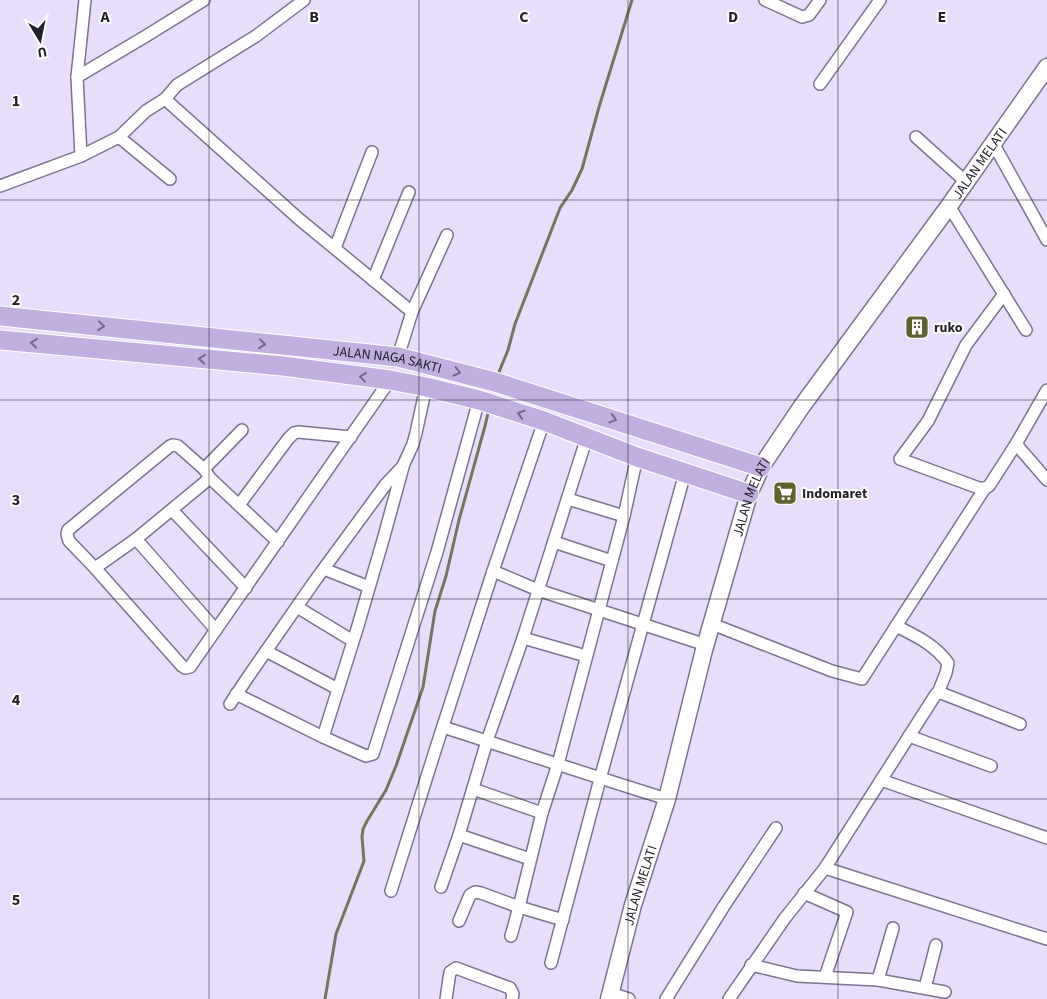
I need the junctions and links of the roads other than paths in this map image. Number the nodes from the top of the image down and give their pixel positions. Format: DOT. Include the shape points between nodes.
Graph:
graph roads {
  1 [pos="204,0"];
  2 [pos="304,0"];
  3 [pos="765,0"];
  4 [pos="820,0"];
  5 [pos="880,0"];
  6 [pos="88,2"];
  7 [pos="1047,68"];
  8 [pos="78,77"];
  9 [pos="820,84"];
  10 [pos="165,98"];
  11 [pos="119,137"];
  12 [pos="916,137"];
  13 [pos="993,143"];
  14 [pos="372,152"];
  15 [pos="81,156"];
  16 [pos="170,179"];
  17 [pos="966,182"];
  18 [pos="0,186"];
  19 [pos="409,192"];
  20 [pos="949,206"];
  21 [pos="447,235"];
  22 [pos="1047,240"];
  23 [pos="335,248"];
  24 [pos="373,280"];
  25 [pos="1004,294"];
  26 [pos="412,312"];
  27 [pos="0,316"];
  28 [pos="70,323"];
  29 [pos="1026,330"];
  30 [pos="0,340"];
  31 [pos="68,347"];
  32 [pos="398,357"];
  33 [pos="390,380"];
  34 [pos="426,387"];
  35 [pos="1047,390"];
  36 [pos="479,400"];
  37 [pos="544,421"];
  38 [pos="242,430"];
  39 [pos="351,437"];
  40 [pos="587,437"];
  41 [pos="1016,444"];
  42 [pos="637,457"];
  43 [pos="403,466"];
  44 [pos="761,467"];
  45 [pos="207,473"];
  46 [pos="685,473"];
  47 [pos="1047,480"];
  48 [pos="985,488"];
  49 [pos="749,494"];
  50 [pos="568,499"];
  51 [pos="239,505"];
  52 [pos="172,510"];
  53 [pos="624,516"];
  54 [pos="136,540"];
  55 [pos="278,542"];
  56 [pos="554,542"];
  57 [pos="612,561"];
  58 [pos="95,568"];
  59 [pos="324,569"];
  60 [pos="493,571"];
  61 [pos="370,587"];
  62 [pos="246,588"];
  63 [pos="538,590"];
  64 [pos="297,607"];
  65 [pos="598,610"];
  66 [pos="644,624"];
  67 [pos="712,624"];
  68 [pos="896,626"];
  69 [pos="216,630"];
  70 [pos="523,638"];
  71 [pos="353,641"];
  72 [pos="706,645"];
  73 [pos="266,651"];
  74 [pos="586,656"];
  75 [pos="338,689"];
  76 [pos="938,693"];
  77 [pos="1020,724"];
  78 [pos="443,727"];
  79 [pos="909,736"];
  80 [pos="323,737"];
  81 [pos="487,741"];
  82 [pos="558,764"];
  83 [pos="991,766"];
  84 [pos="600,779"];
  85 [pos="881,780"];
  86 [pos="473,789"];
  87 [pos="667,799"];
  88 [pos="542,814"];
  89 [pos="776,828"];
  90 [pos="459,835"];
  91 [pos="1047,838"];
  92 [pos="530,860"];
  93 [pos="825,868"];
  94 [pos="441,887"];
  95 [pos="391,891"];
  96 [pos="804,893"];
  97 [pos="519,907"];
  98 [pos="563,920"];
  99 [pos="459,921"];
  100 [pos="893,928"];
  101 [pos="511,936"];
  102 [pos="1047,939"];
  103 [pos="936,945"];
  104 [pos="551,963"];
  105 [pos="752,966"];
  106 [pos="824,977"];
  107 [pos="878,980"];
  108 [pos="925,988"];
  109 [pos="945,992"];
  110 [pos="609,996"];
  111 [pos="446,999"];
  112 [pos="512,999"];
  113 [pos="629,999"];
  114 [pos="666,999"];
  115 [pos="729,999"];
  1 -- 8 [label="street"];
  2 -- 10 [label="street" via="256,36 177,85"];
  3 -- 4 [label="street" via="802,17 810,15"];
  5 -- 9 [label="street"];
  6 -- 8 [label="street"];
  7 -- 13 [label="main road, JALAN MELATI"];
  8 -- 15 [label="street"];
  10 -- 11 [label="street"];
  10 -- 23 [label="street"];
  11 -- 15 [label="street"];
  11 -- 16 [label="street"];
  12 -- 17 [label="street"];
  13 -- 17 [label="main road, JALAN MELATI"];
  13 -- 22 [label="street"];
  14 -- 23 [label="street"];
  15 -- 18 [label="street"];
  17 -- 20 [label="main road, JALAN MELATI"];
  19 -- 24 [label="street"];
  20 -- 25 [label="street"];
  20 -- 44 [label="main road, JALAN MELATI"];
  21 -- 26 [label="street"];
  23 -- 24 [label="street"];
  24 -- 26 [label="street"];
  25 -- 29 [label="street"];
  25 -- 48 [label="street" via="966,344 928,421 900,459"];
  26 -- 32 [label="street"];
  27 -- 28 [label="main road, JALAN NAGA SAKTI"];
  28 -- 31 [label="main road" via="66,339"];
  28 -- 32 [label="main road, JALAN NAGA SAKTI, one-way"];
  31 -- 30 [label="main road, JALAN NAGA SAKTI, one-way"];
  33 -- 31 [label="main road, JALAN NAGA SAKTI, one-way" via="283,366"];
  32 -- 44 [label="main road, JALAN NAGA SAKTI, one-way" via="495,382"];
  33 -- 34 [label="main road, JALAN NAGA SAKTI"];
  33 -- 39 [label="street"];
  34 -- 36 [label="main road, JALAN NAGA SAKTI"];
  34 -- 43 [label="street" via="416,433"];
  35 -- 41 [label="street"];
  37 -- 36 [label="main road, JALAN NAGA SAKTI, one-way"];
  36 -- 80 [label="street" via="437,552 374,752 366,756"];
  37 -- 40 [label="main road, JALAN NAGA SAKTI"];
  37 -- 60 [label="street"];
  38 -- 45 [label="street"];
  39 -- 51 [label="street" via="294,433"];
  39 -- 55 [label="street"];
  40 -- 42 [label="main road, JALAN NAGA SAKTI"];
  40 -- 50 [label="street"];
  41 -- 47 [label="street"];
  41 -- 48 [label="street"];
  42 -- 46 [label="main road, JALAN NAGA SAKTI"];
  42 -- 53 [label="street"];
  43 -- 59 [label="street" via="386,484"];
  43 -- 61 [label="street"];
  44 -- 49 [label="main road, JALAN MELATI"];
  45 -- 51 [label="street"];
  45 -- 52 [label="street"];
  45 -- 58 [label="street" via="178,446 170,446 68,530 69,542"];
  46 -- 49 [label="main road, JALAN NAGA SAKTI"];
  46 -- 66 [label="street"];
  48 -- 68 [label="street"];
  49 -- 67 [label="main road, JALAN MELATI"];
  50 -- 53 [label="street"];
  50 -- 56 [label="street"];
  51 -- 55 [label="street"];
  52 -- 54 [label="street"];
  52 -- 62 [label="street"];
  53 -- 57 [label="street"];
  54 -- 58 [label="street"];
  54 -- 69 [label="street"];
  55 -- 62 [label="street"];
  56 -- 57 [label="street"];
  56 -- 63 [label="street"];
  57 -- 65 [label="street"];
  58 -- 69 [label="street" via="185,668 190,667"];
  59 -- 61 [label="street"];
  59 -- 64 [label="street"];
  60 -- 63 [label="street"];
  60 -- 78 [label="street"];
  61 -- 71 [label="street"];
  62 -- 69 [label="street"];
  63 -- 65 [label="street"];
  63 -- 70 [label="street"];
  64 -- 71 [label="street"];
  64 -- 73 [label="street"];
  65 -- 66 [label="street"];
  65 -- 74 [label="street"];
  66 -- 72 [label="street"];
  66 -- 84 [label="street"];
  67 -- 68 [label="street" via="832,671 862,679"];
  67 -- 72 [label="main road, JALAN MELATI"];
  68 -- 76 [label="street" via="926,641 948,663"];
  70 -- 74 [label="street"];
  70 -- 81 [label="street"];
  71 -- 75 [label="street"];
  72 -- 87 [label="main road, JALAN MELATI"];
  73 -- 75 [label="street"];
  73 -- 80 [label="street" via="233,699"];
  74 -- 82 [label="street"];
  75 -- 80 [label="street"];
  76 -- 77 [label="street"];
  76 -- 79 [label="street"];
  78 -- 81 [label="street"];
  78 -- 95 [label="street"];
  79 -- 83 [label="street"];
  79 -- 85 [label="street"];
  81 -- 82 [label="street"];
  81 -- 86 [label="street"];
  82 -- 84 [label="street"];
  82 -- 88 [label="street"];
  84 -- 87 [label="street"];
  84 -- 98 [label="street"];
  85 -- 91 [label="street"];
  85 -- 93 [label="street"];
  86 -- 88 [label="street"];
  86 -- 90 [label="street"];
  87 -- 110 [label="main road, JALAN MELATI" via="633,905"];
  88 -- 92 [label="street"];
  89 -- 114 [label="street"];
  90 -- 92 [label="street"];
  90 -- 94 [label="street"];
  92 -- 97 [label="street"];
  93 -- 96 [label="street"];
  93 -- 102 [label="street"];
  96 -- 105 [label="street"];
  96 -- 106 [label="street" via="847,912"];
  97 -- 98 [label="street"];
  97 -- 99 [label="street" via="475,892 470,895"];
  97 -- 101 [label="street"];
  98 -- 104 [label="street"];
  100 -- 107 [label="street"];
  103 -- 108 [label="street"];
  105 -- 106 [label="street" via="792,975"];
  105 -- 115 [label="street"];
  106 -- 107 [label="street"];
  107 -- 108 [label="street"];
  108 -- 109 [label="street"];
  110 -- 113 [label="street"];
  111 -- 112 [label="street" via="450,972 456,968 510,988"];
}
